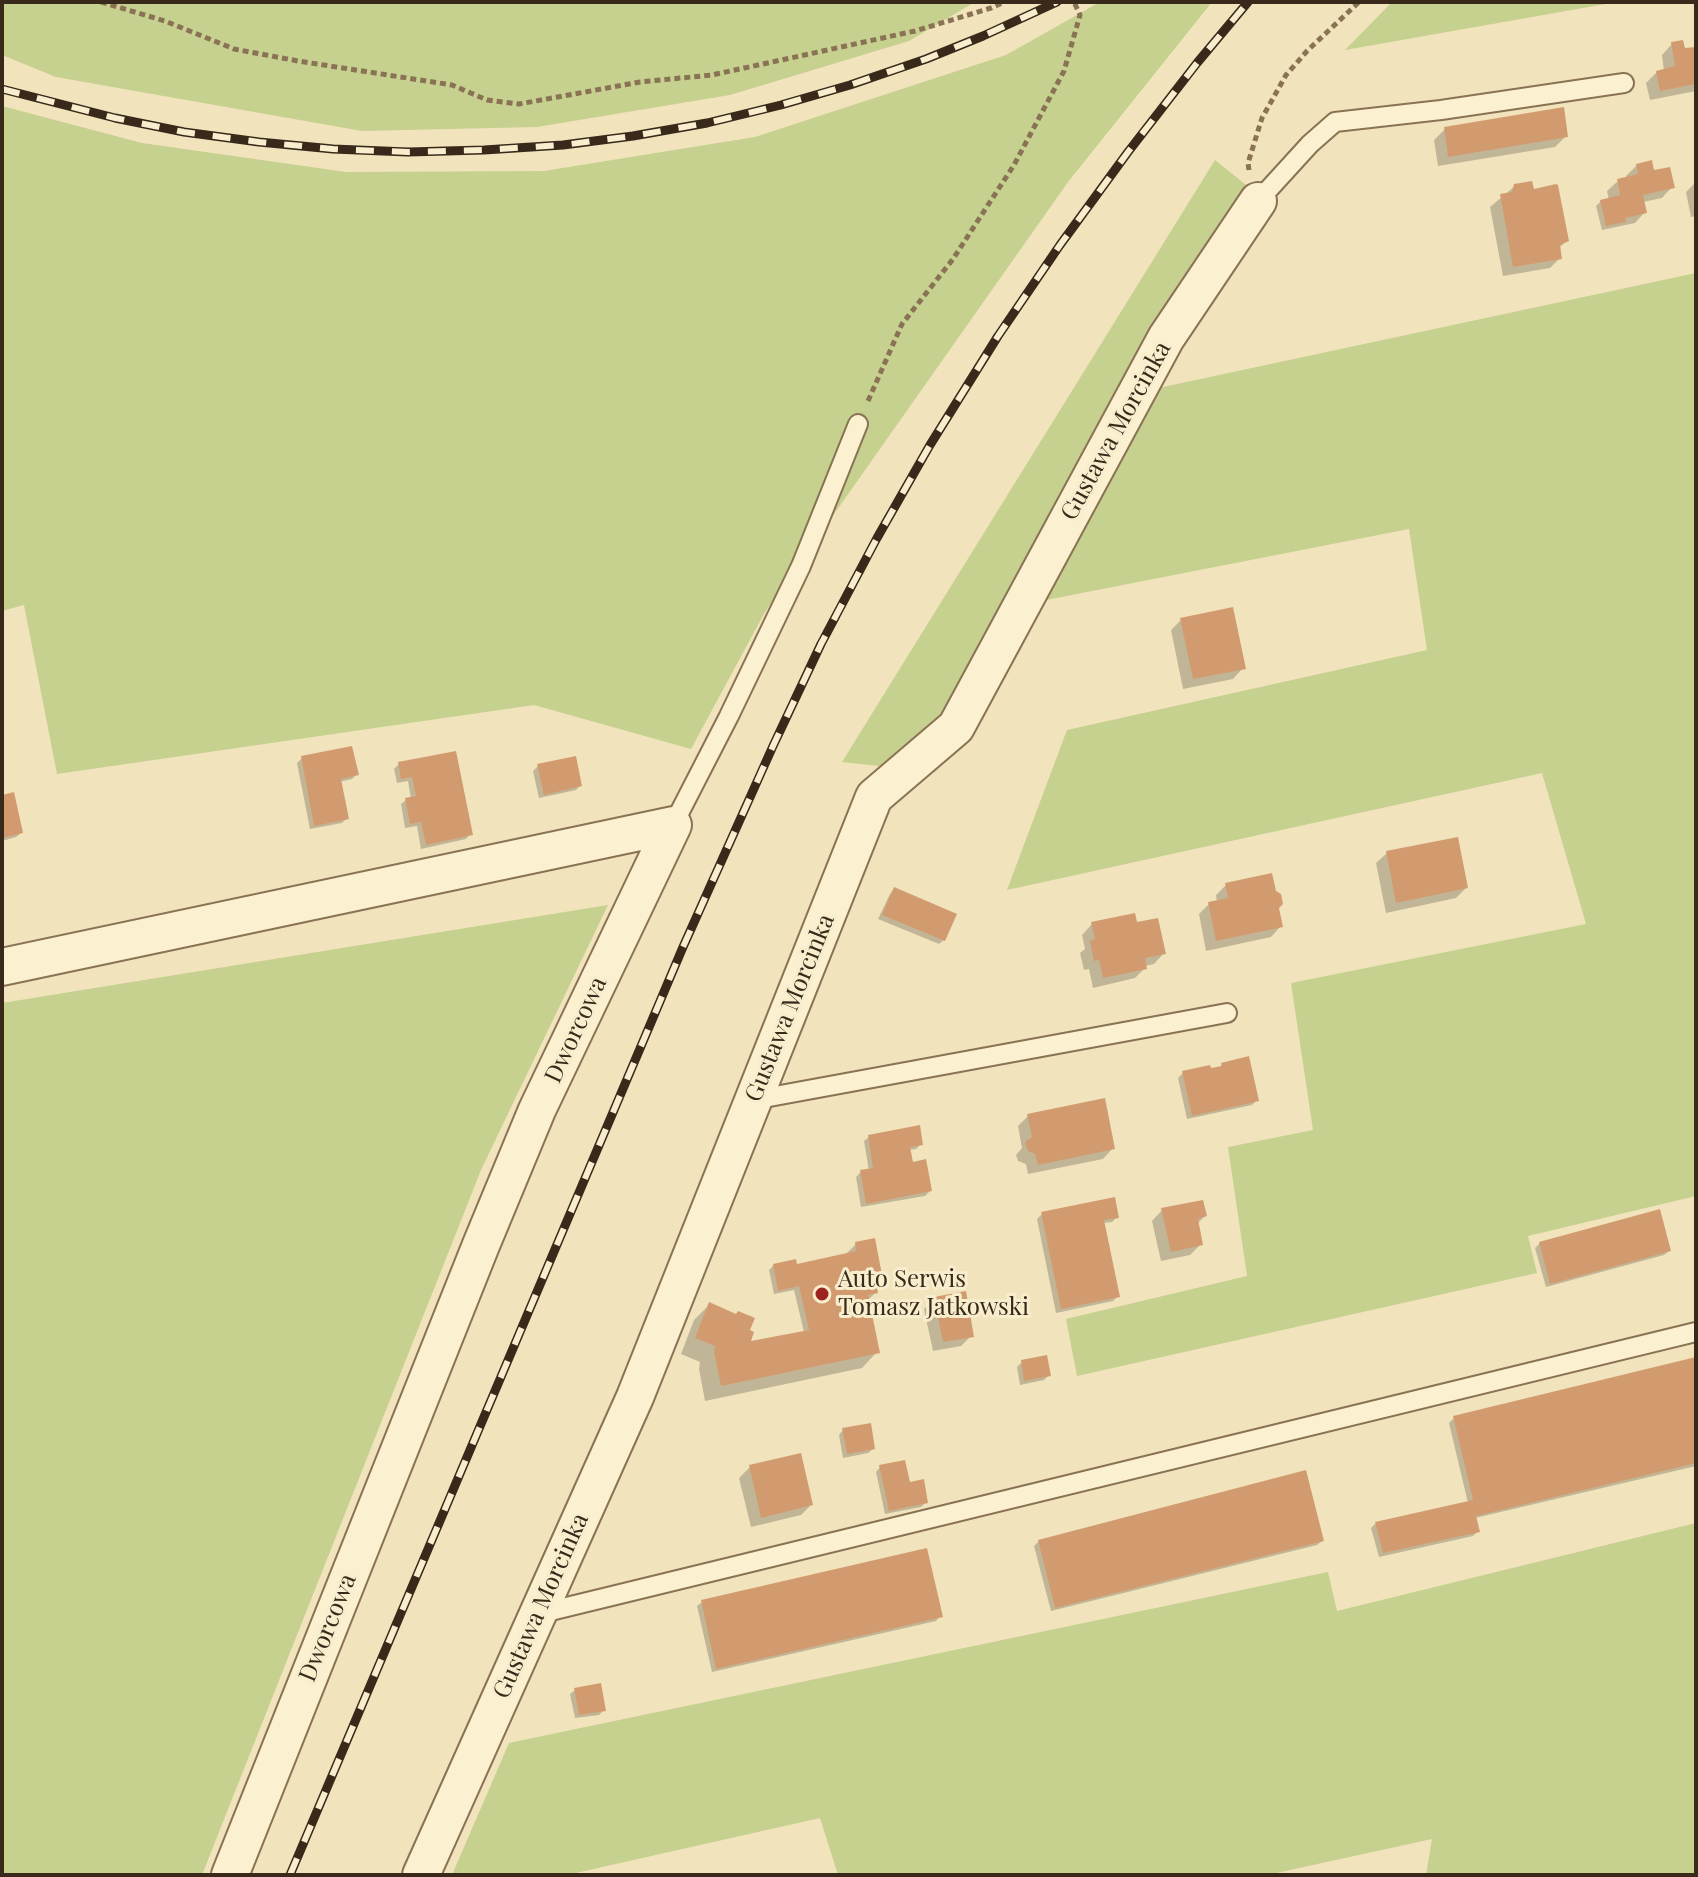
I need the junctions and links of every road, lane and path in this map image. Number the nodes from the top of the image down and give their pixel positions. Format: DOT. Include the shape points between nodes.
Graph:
graph roads {
  1 [pos="101,2"];
  2 [pos="1004,2"];
  3 [pos="1074,2"];
  4 [pos="1359,2"];
  5 [pos="1624,83"];
  6 [pos="1258,201"];
  7 [pos="858,424"];
  8 [pos="673,825"];
  9 [pos="2,967"];
  10 [pos="1227,1013"];
  11 [pos="753,1100"];
  12 [pos="1696,1332"];
  13 [pos="538,1614"];
  14 [pos="230,1875"];
  15 [pos="421,1875"];
  1 -- 2 [label="path" via="234,49 452,85 487,100 519,104 712,75 915,31"];
  3 -- 7 [label="path" via="1080,15 1064,71 1014,165 953,259 902,324"];
  4 -- 6 [label="path" via="1286,75 1262,118 1248,163 1249,194"];
  5 -- 6 [label="lane" via="1335,122"];
  6 -- 11 [label="street, Gustawa Morcinka" via="1166,338 956,727 874,797"];
  7 -- 8 [label="lane" via="801,566"];
  8 -- 9 [label="street"];
  8 -- 14 [label="street, Dworcowa" via="537,1110"];
  10 -- 11 [label="lane"];
  11 -- 13 [label="street, Gustawa Morcinka" via="635,1397"];
  12 -- 13 [label="lane"];
  13 -- 15 [label="street, Gustawa Morcinka"];
}
